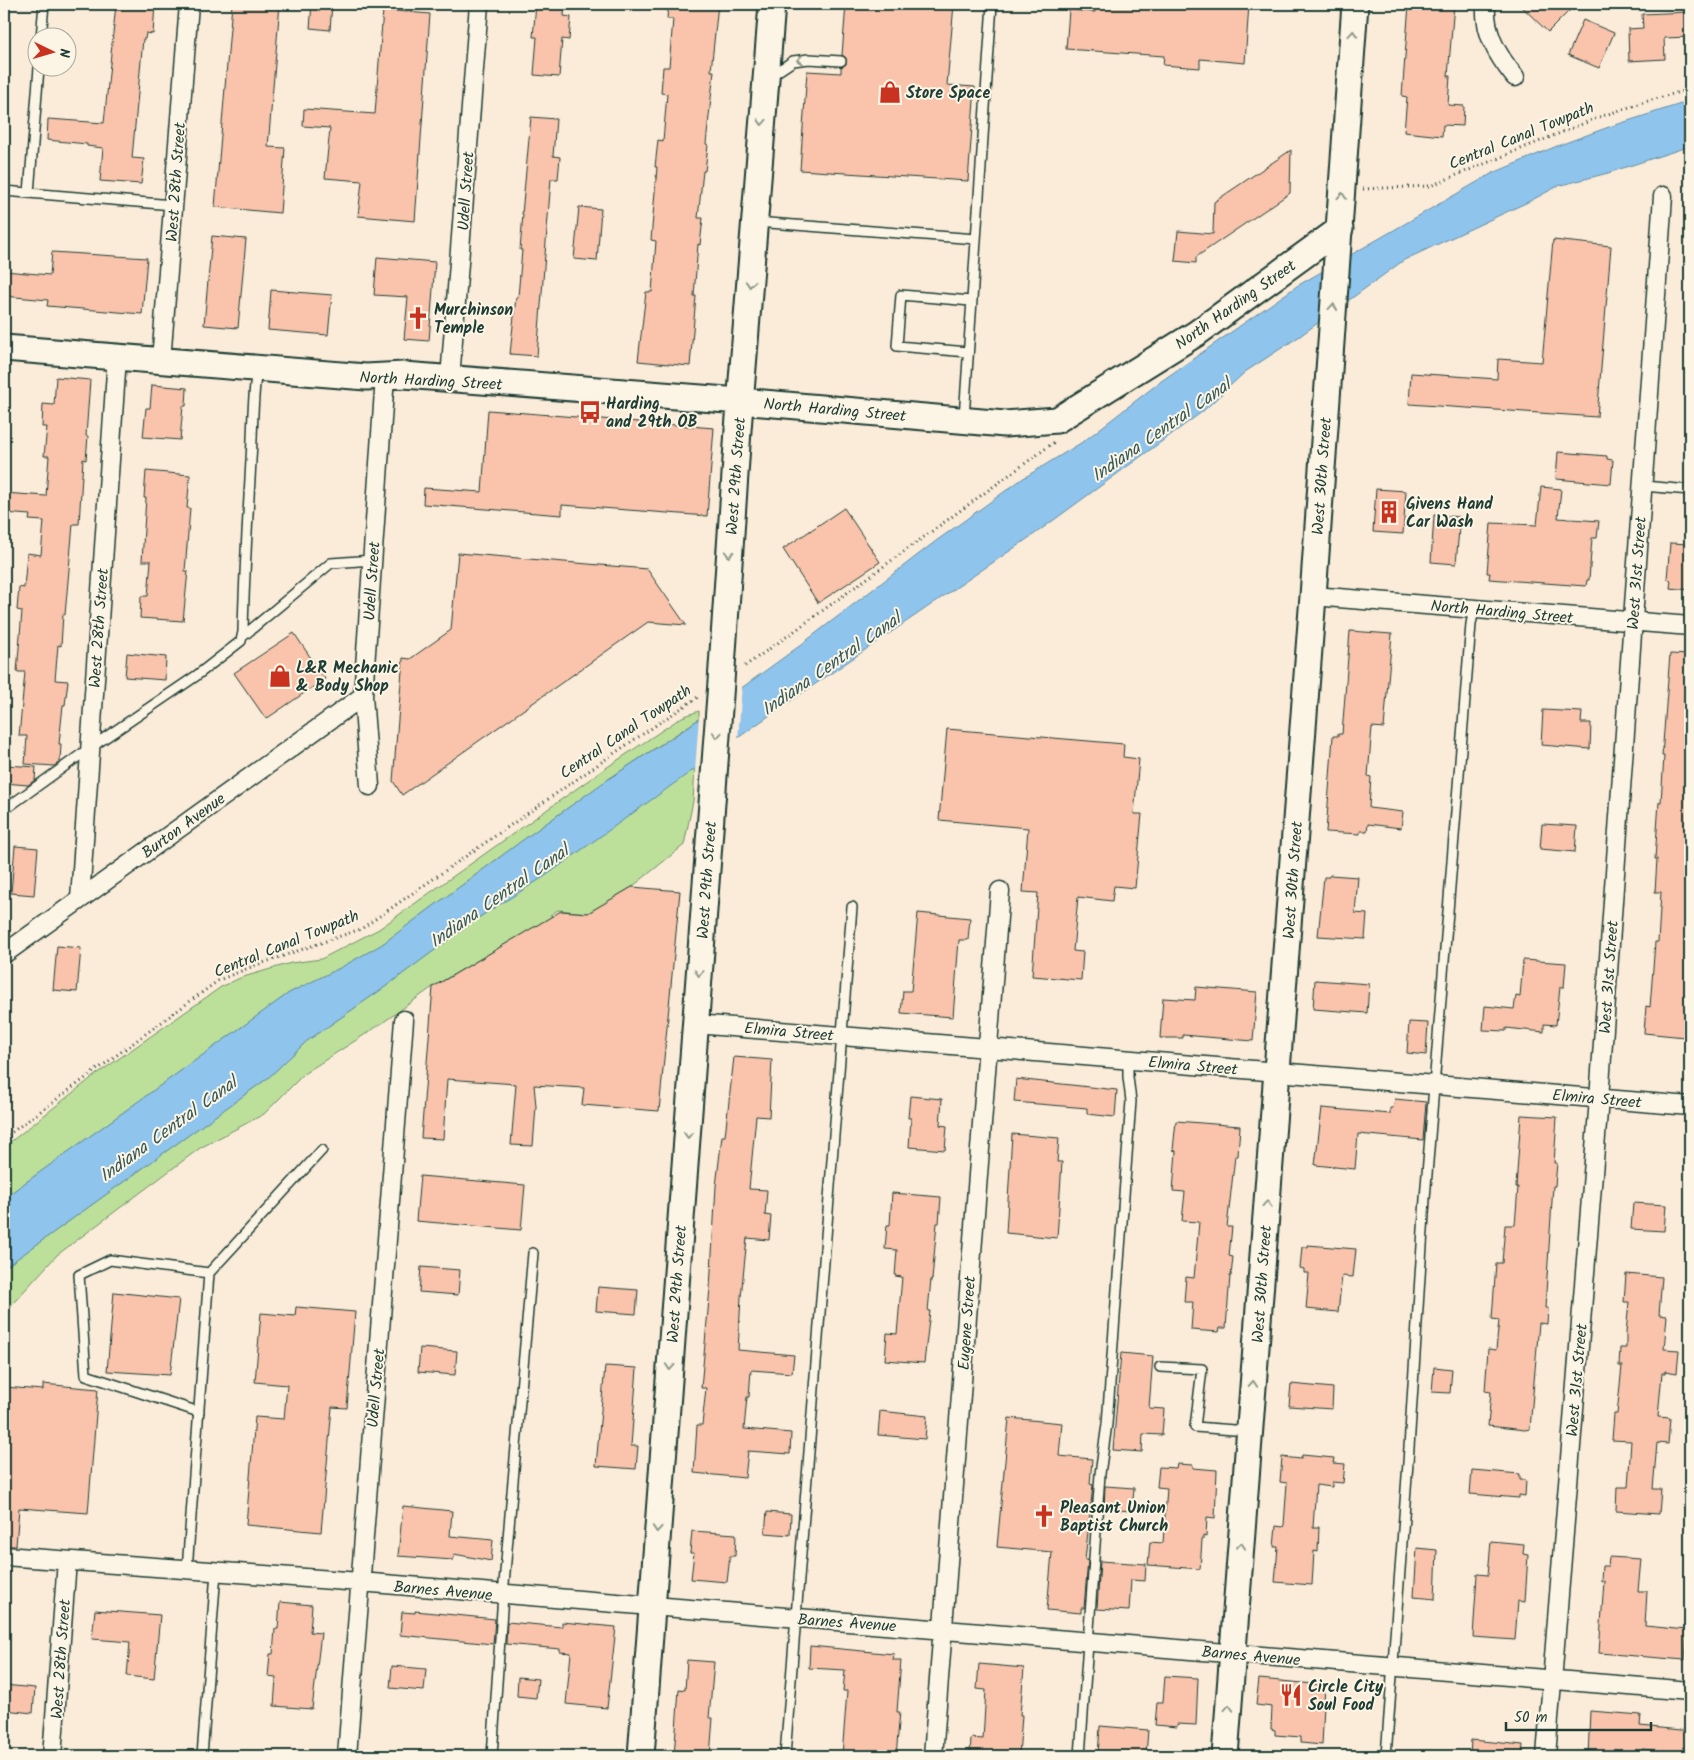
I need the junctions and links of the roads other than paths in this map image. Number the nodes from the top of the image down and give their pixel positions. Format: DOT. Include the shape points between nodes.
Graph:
graph roads {
  1 [pos="44,4"];
  2 [pos="189,4"];
  3 [pos="479,4"];
  4 [pos="772,4"];
  5 [pos="992,4"];
  6 [pos="1355,4"];
  7 [pos="1486,4"];
  8 [pos="42,28"];
  9 [pos="842,61"];
  10 [pos="1515,77"];
  11 [pos="38,78"];
  12 [pos="766,80"];
  13 [pos="4,191"];
  14 [pos="29,193"];
  15 [pos="1663,196"];
  16 [pos="173,205"];
  17 [pos="755,222"];
  18 [pos="1339,237"];
  19 [pos="976,239"];
  20 [pos="971,301"];
  21 [pos="4,348"];
  22 [pos="968,352"];
  23 [pos="116,358"];
  24 [pos="161,361"];
  25 [pos="257,368"];
  26 [pos="385,376"];
  27 [pos="450,379"];
  28 [pos="740,401"];
  29 [pos="964,421"];
  30 [pos="1643,486"];
  31 [pos="1690,490"];
  32 [pos="372,560"];
  33 [pos="1313,596"];
  34 [pos="1474,609"];
  35 [pos="1633,622"];
  36 [pos="1690,626"];
  37 [pos="242,638"];
  38 [pos="363,696"];
  39 [pos="90,748"];
  40 [pos="370,786"];
  41 [pos="4,810"];
  42 [pos="1000,891"];
  43 [pos="80,899"];
  44 [pos="852,907"];
  45 [pos="4,954"];
  46 [pos="404,1020"];
  47 [pos="696,1024"];
  48 [pos="841,1036"];
  49 [pos="988,1048"];
  50 [pos="1128,1059"];
  51 [pos="1277,1072"];
  52 [pos="1435,1085"];
  53 [pos="1599,1099"];
  54 [pos="1690,1106"];
  55 [pos="322,1150"];
  56 [pos="533,1253"];
  57 [pos="209,1273"];
  58 [pos="1160,1367"];
  59 [pos="199,1412"];
  60 [pos="1250,1431"];
  61 [pos="4,1556"];
  62 [pos="67,1561"];
  63 [pos="187,1570"];
  64 [pos="216,1572"];
  65 [pos="360,1582"];
  66 [pos="503,1595"];
  67 [pos="651,1607"];
  68 [pos="795,1618"];
  69 [pos="943,1629"];
  70 [pos="1089,1641"];
  71 [pos="1233,1653"];
  72 [pos="1392,1666"];
  73 [pos="1552,1679"];
  74 [pos="1690,1691"];
  75 [pos="52,1756"];
  76 [pos="202,1756"];
  77 [pos="347,1756"];
  78 [pos="492,1756"];
  79 [pos="641,1756"];
  80 [pos="785,1756"];
  81 [pos="933,1756"];
  82 [pos="1080,1756"];
  83 [pos="1225,1756"];
  84 [pos="1386,1756"];
  85 [pos="1546,1756"];
  1 -- 8 [label="lane"];
  2 -- 16 [label="street, West 28th Street"];
  3 -- 27 [label="street, Udell Street"];
  4 -- 12 [label="main road, West 29th Street"];
  5 -- 19 [label="lane"];
  18 -- 6 [label="main road, West 30th Street, one-way"];
  7 -- 10 [label="street" via="1490,39"];
  9 -- 12 [label="lane, one-way" via="792,60"];
  11 -- 14 [label="lane"];
  12 -- 17 [label="main road, West 29th Street, one-way"];
  13 -- 14 [label="lane"];
  14 -- 16 [label="lane"];
  15 -- 30 [label="street, West 31st Street"];
  16 -- 24 [label="street, West 28th Street"];
  17 -- 19 [label="lane"];
  17 -- 28 [label="main road, West 29th Street, one-way"];
  18 -- 29 [label="main road, North Harding Street" via="1196,333 1057,420 1005,424"];
  33 -- 18 [label="main road, West 30th Street, one-way"];
  19 -- 20 [label="lane"];
  20 -- 22 [label="lane"];
  20 -- 22 [label="lane" via="901,295 897,346"];
  21 -- 23 [label="main road, North Harding Street"];
  22 -- 29 [label="lane"];
  23 -- 24 [label="main road, North Harding Street"];
  23 -- 39 [label="street, West 28th Street"];
  24 -- 25 [label="main road, North Harding Street"];
  25 -- 26 [label="main road, North Harding Street"];
  25 -- 37 [label="lane"];
  26 -- 27 [label="main road, North Harding Street"];
  26 -- 32 [label="street, Udell Street"];
  27 -- 28 [label="main road, North Harding Street"];
  28 -- 29 [label="main road, North Harding Street"];
  28 -- 47 [label="main road, West 29th Street, one-way" via="712,689 712,802"];
  30 -- 31 [label="lane"];
  30 -- 35 [label="street, West 31st Street"];
  32 -- 37 [label="lane" via="331,563"];
  32 -- 38 [label="street, Udell Street"];
  33 -- 34 [label="street, North Harding Street"];
  33 -- 51 [label="main road, West 30th Street"];
  34 -- 35 [label="street, North Harding Street"];
  34 -- 52 [label="lane"];
  35 -- 36 [label="street, North Harding Street"];
  35 -- 53 [label="street, West 31st Street"];
  37 -- 39 [label="lane" via="196,676"];
  38 -- 40 [label="street, Udell Street"];
  38 -- 43 [label="street, Burton Avenue"];
  39 -- 41 [label="lane"];
  39 -- 43 [label="street, West 28th Street"];
  42 -- 49 [label="street, Eugene Street"];
  43 -- 45 [label="street, Burton Avenue"];
  44 -- 48 [label="lane"];
  46 -- 65 [label="street, Udell Street"];
  47 -- 48 [label="street, Elmira Street"];
  47 -- 67 [label="main road, West 29th Street, one-way"];
  48 -- 49 [label="street, Elmira Street"];
  48 -- 68 [label="lane"];
  49 -- 50 [label="street, Elmira Street"];
  49 -- 69 [label="street, Eugene Street"];
  50 -- 51 [label="street, Elmira Street"];
  50 -- 70 [label="lane" via="1131,1102"];
  51 -- 52 [label="street, Elmira Street"];
  60 -- 51 [label="main road, West 30th Street, one-way"];
  52 -- 53 [label="street, Elmira Street"];
  52 -- 72 [label="lane"];
  53 -- 54 [label="street, Elmira Street"];
  53 -- 73 [label="street, West 31st Street"];
  55 -- 57 [label="lane"];
  56 -- 66 [label="lane"];
  57 -- 59 [label="lane"];
  57 -- 59 [label="lane" via="110,1260 79,1276 86,1375"];
  58 -- 60 [label="lane" via="1202,1369 1195,1427"];
  59 -- 63 [label="lane"];
  71 -- 60 [label="main road, West 30th Street, one-way"];
  61 -- 62 [label="street, Barnes Avenue"];
  62 -- 63 [label="street, Barnes Avenue"];
  62 -- 75 [label="street, West 28th Street"];
  63 -- 64 [label="street, Barnes Avenue"];
  64 -- 65 [label="street, Barnes Avenue"];
  64 -- 76 [label="lane"];
  65 -- 66 [label="street, Barnes Avenue"];
  65 -- 77 [label="street, Udell Street"];
  66 -- 67 [label="street, Barnes Avenue"];
  66 -- 78 [label="lane"];
  67 -- 68 [label="street, Barnes Avenue"];
  67 -- 79 [label="main road, West 29th Street"];
  68 -- 69 [label="street, Barnes Avenue"];
  68 -- 80 [label="lane"];
  69 -- 70 [label="street, Barnes Avenue"];
  69 -- 81 [label="street, Eugene Street"];
  70 -- 71 [label="street, Barnes Avenue"];
  70 -- 82 [label="lane"];
  71 -- 72 [label="street, Barnes Avenue"];
  83 -- 71 [label="main road, West 30th Street, one-way"];
  72 -- 73 [label="street, Barnes Avenue"];
  72 -- 84 [label="lane"];
  73 -- 74 [label="street, Barnes Avenue"];
  73 -- 85 [label="street, West 31st Street"];
}
